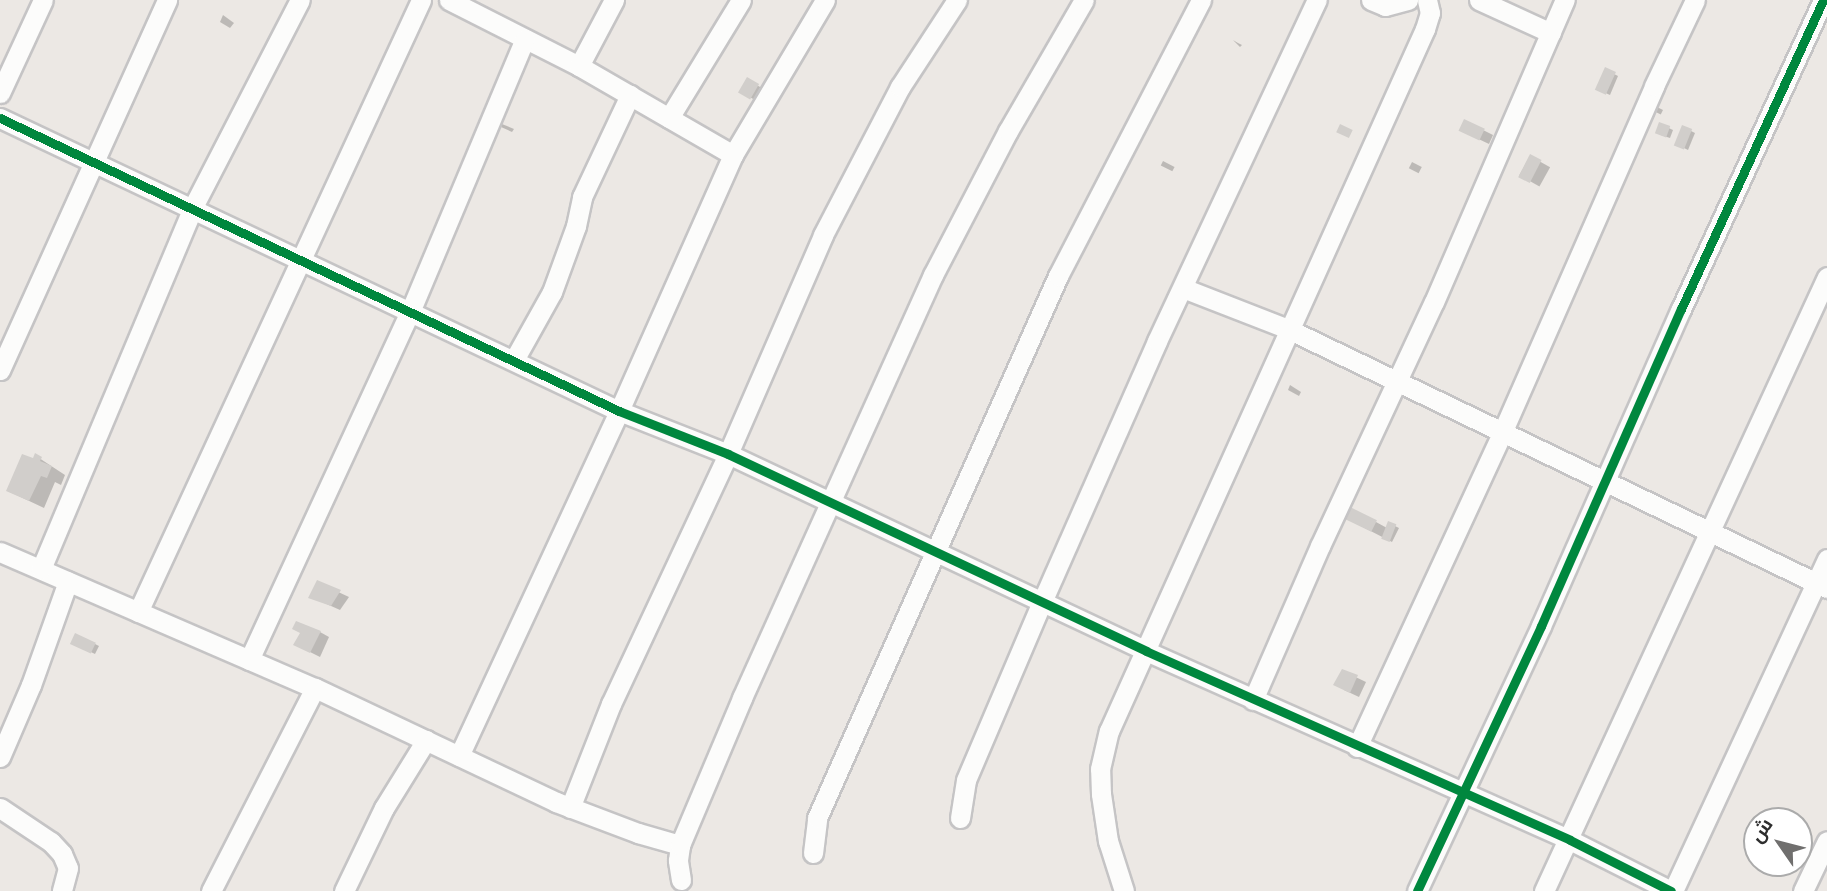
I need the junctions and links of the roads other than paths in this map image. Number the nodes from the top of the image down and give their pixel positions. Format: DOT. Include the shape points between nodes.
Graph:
graph roads {
  1 [pos="43,0"];
  2 [pos="167,0"];
  3 [pos="300,0"];
  4 [pos="421,0"];
  5 [pos="449,0"];
  6 [pos="614,0"];
  7 [pos="741,0"];
  8 [pos="825,0"];
  9 [pos="957,0"];
  10 [pos="1084,0"];
  11 [pos="1201,0"];
  12 [pos="1317,0"];
  13 [pos="1371,0"];
  14 [pos="1408,0"];
  15 [pos="1427,0"];
  16 [pos="1479,0"];
  17 [pos="1565,0"];
  18 [pos="1695,0"];
  19 [pos="1823,0"];
  20 [pos="476,6"];
  21 [pos="1551,33"];
  22 [pos="525,39"];
  23 [pos="579,66"];
  24 [pos="0,93"];
  25 [pos="630,95"];
  26 [pos="0,118"];
  27 [pos="669,118"];
  28 [pos="733,155"];
  29 [pos="95,163"];
  30 [pos="192,209"];
  31 [pos="302,261"];
  32 [pos="1827,278"];
  33 [pos="1183,288"];
  34 [pos="410,312"];
  35 [pos="1288,329"];
  36 [pos="514,360"];
  37 [pos="0,370"];
  38 [pos="1398,382"];
  39 [pos="619,411"];
  40 [pos="1502,433"];
  41 [pos="728,454"];
  42 [pos="1606,483"];
  43 [pos="833,502"];
  44 [pos="1709,530"];
  45 [pos="937,551"];
  46 [pos="0,552"];
  47 [pos="1827,559"];
  48 [pos="41,569"];
  49 [pos="68,581"];
  50 [pos="1821,586"];
  51 [pos="1042,602"];
  52 [pos="138,612"];
  53 [pos="1146,651"];
  54 [pos="249,660"];
  55 [pos="315,688"];
  56 [pos="1253,700"];
  57 [pos="426,740"];
  58 [pos="1357,747"];
  59 [pos="459,756"];
  60 [pos="0,757"];
  61 [pos="1463,795"];
  62 [pos="0,808"];
  63 [pos="570,808"];
  64 [pos="960,818"];
  65 [pos="20,823"];
  66 [pos="0,827"];
  67 [pos="1570,840"];
  68 [pos="1827,841"];
  69 [pos="680,845"];
  70 [pos="813,853"];
  71 [pos="681,880"];
  72 [pos="62,891"];
  73 [pos="211,891"];
  74 [pos="344,891"];
  75 [pos="1124,891"];
  76 [pos="1417,891"];
  77 [pos="1544,891"];
  78 [pos="1672,891"];
  79 [pos="1804,891"];
  1 -- 24 [label="street"];
  2 -- 29 [label="street"];
  3 -- 30 [label="street"];
  4 -- 31 [label="street"];
  5 -- 20 [label="street"];
  6 -- 23 [label="street"];
  7 -- 27 [label="street"];
  8 -- 28 [label="street"];
  9 -- 41 [label="street" via="868,143 822,235"];
  10 -- 43 [label="street" via="1008,131 933,275"];
  11 -- 45 [label="street" via="1058,276"];
  12 -- 33 [label="street"];
  13 -- 14 [label="street" via="1385,6"];
  15 -- 35 [label="street" via="1430,13 1425,29"];
  16 -- 21 [label="street"];
  17 -- 21 [label="street"];
  18 -- 40 [label="street"];
  19 -- 42 [label="street"];
  20 -- 22 [label="street"];
  21 -- 38 [label="street"];
  22 -- 23 [label="street"];
  22 -- 34 [label="street"];
  23 -- 25 [label="street"];
  25 -- 27 [label="street"];
  25 -- 36 [label="street" via="582,197 552,292"];
  26 -- 29 [label="street"];
  27 -- 28 [label="street"];
  28 -- 39 [label="street"];
  29 -- 30 [label="street"];
  29 -- 37 [label="street"];
  30 -- 31 [label="street"];
  30 -- 48 [label="street"];
  31 -- 34 [label="street"];
  31 -- 52 [label="street"];
  32 -- 44 [label="street"];
  33 -- 35 [label="street"];
  33 -- 51 [label="street"];
  34 -- 36 [label="street"];
  34 -- 54 [label="street"];
  35 -- 38 [label="street"];
  35 -- 53 [label="street"];
  36 -- 39 [label="street"];
  38 -- 40 [label="street"];
  38 -- 56 [label="street"];
  39 -- 41 [label="street"];
  39 -- 59 [label="street"];
  40 -- 42 [label="street"];
  40 -- 58 [label="street"];
  41 -- 43 [label="street"];
  41 -- 63 [label="street" via="611,704"];
  42 -- 44 [label="street"];
  42 -- 61 [label="street"];
  43 -- 45 [label="street"];
  43 -- 69 [label="street"];
  44 -- 50 [label="street"];
  44 -- 67 [label="street"];
  45 -- 51 [label="street"];
  45 -- 70 [label="street" via="817,818"];
  46 -- 48 [label="street"];
  47 -- 50 [label="street"];
  48 -- 49 [label="street"];
  49 -- 52 [label="street"];
  49 -- 60 [label="street" via="32,685"];
  50 -- 78 [label="street"];
  51 -- 53 [label="street"];
  51 -- 64 [label="street" via="966,780"];
  52 -- 54 [label="street"];
  53 -- 56 [label="street"];
  53 -- 75 [label="street" via="1109,731 1100,769 1108,841"];
  54 -- 55 [label="street"];
  55 -- 57 [label="street"];
  55 -- 73 [label="street"];
  56 -- 58 [label="street"];
  57 -- 59 [label="street"];
  57 -- 74 [label="street" via="384,808"];
  58 -- 61 [label="street"];
  59 -- 63 [label="street"];
  61 -- 67 [label="street"];
  61 -- 76 [label="street"];
  62 -- 65 [label="street"];
  63 -- 69 [label="street"];
  65 -- 66 [label="street"];
  65 -- 72 [label="street" via="62,854 68,869"];
  67 -- 77 [label="street"];
  67 -- 78 [label="street"];
  68 -- 79 [label="street"];
  69 -- 71 [label="street"];
}
